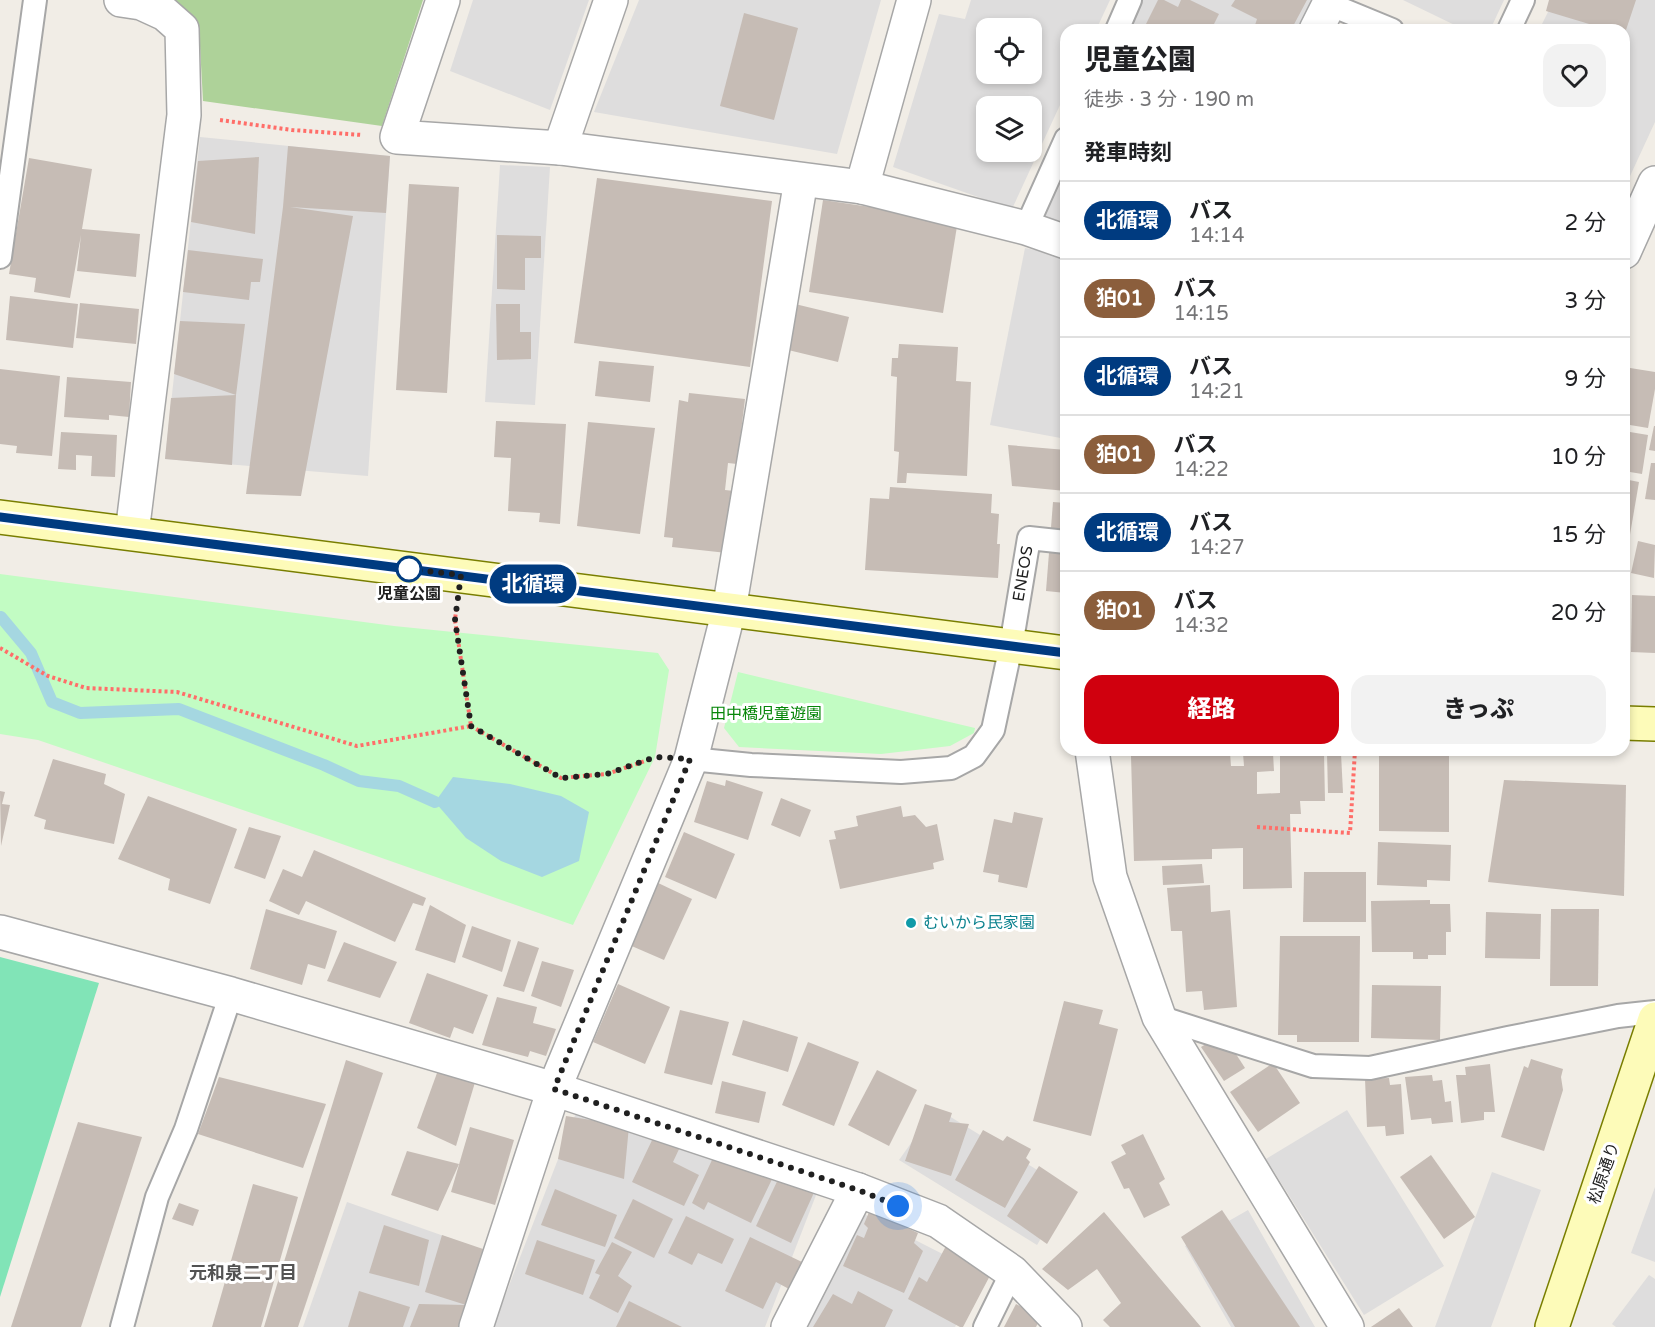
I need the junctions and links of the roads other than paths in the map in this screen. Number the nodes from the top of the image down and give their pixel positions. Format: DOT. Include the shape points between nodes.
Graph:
graph roads {
  1 [pos="35,0"];
  2 [pos="443,0"];
  3 [pos="611,0"];
  4 [pos="914,0"];
  5 [pos="1130,0"];
  6 [pos="1523,0"];
  7 [pos="134,1"];
  8 [pos="1326,11"];
  9 [pos="1120,24"];
  10 [pos="1371,24"];
  11 [pos="1512,24"];
  12 [pos="560,148"];
  13 [pos="1060,152"];
  14 [pos="801,180"];
  15 [pos="1655,183"];
  16 [pos="862,187"];
  17 [pos="1026,228"];
  18 [pos="1630,239"];
  19 [pos="1060,240"];
  20 [pos="0,257"];
  21 [pos="0,517"];
  22 [pos="132,533"];
  23 [pos="1060,541"];
  24 [pos="729,610"];
  25 [pos="1011,646"];
  26 [pos="1060,653"];
  27 [pos="1630,723"];
  28 [pos="1655,724"];
  29 [pos="1093,756"];
  30 [pos="690,759"];
  31 [pos="0,932"];
  32 [pos="231,994"];
  33 [pos="1655,1012"];
  34 [pos="1159,1017"];
  35 [pos="1655,1019"];
  36 [pos="1648,1067"];
  37 [pos="554,1089"];
  38 [pos="858,1190"];
  39 [pos="1012,1272"];
  40 [pos="123,1327"];
  41 [pos="476,1327"];
  42 [pos="788,1327"];
  43 [pos="985,1327"];
  44 [pos="1065,1327"];
  45 [pos="1347,1327"];
  46 [pos="1552,1327"];
  1 -- 20 [label="lane"];
  2 -- 12 [label="street" via="397,137"];
  3 -- 12 [label="street"];
  4 -- 16 [label="street"];
  5 -- 9 [label="lane"];
  6 -- 11 [label="lane"];
  7 -- 22 [label="street" via="165,15 182,29 184,115"];
  8 -- 10 [label="lane"];
  12 -- 14 [label="street"];
  13 -- 17 [label="lane"];
  14 -- 16 [label="street"];
  14 -- 24 [label="street"];
  15 -- 18 [label="street"];
  16 -- 17 [label="street"];
  17 -- 19 [label="street"];
  21 -- 22 [label="main road"];
  22 -- 24 [label="main road"];
  23 -- 25 [label="lane, ENEOS" via="1029,538"];
  24 -- 25 [label="main road"];
  24 -- 30 [label="street"];
  25 -- 26 [label="main road"];
  25 -- 30 [label="lane" via="993,730 974,756 951,768 901,772"];
  27 -- 28 [label="main road"];
  29 -- 34 [label="street" via="1110,877"];
  30 -- 37 [label="street"];
  31 -- 32 [label="street"];
  32 -- 37 [label="street"];
  32 -- 40 [label="lane" via="186,1129 157,1197"];
  33 -- 34 [label="lane" via="1617,1016 1370,1068 1313,1066"];
  34 -- 45 [label="street"];
  35 -- 36 [label="main road, 松原通り"];
  36 -- 46 [label="main road, 松原通り"];
  37 -- 38 [label="street"];
  37 -- 41 [label="street"];
  38 -- 39 [label="street" via="938,1221"];
  38 -- 42 [label="street"];
  39 -- 43 [label="lane"];
  39 -- 44 [label="street"];
}
